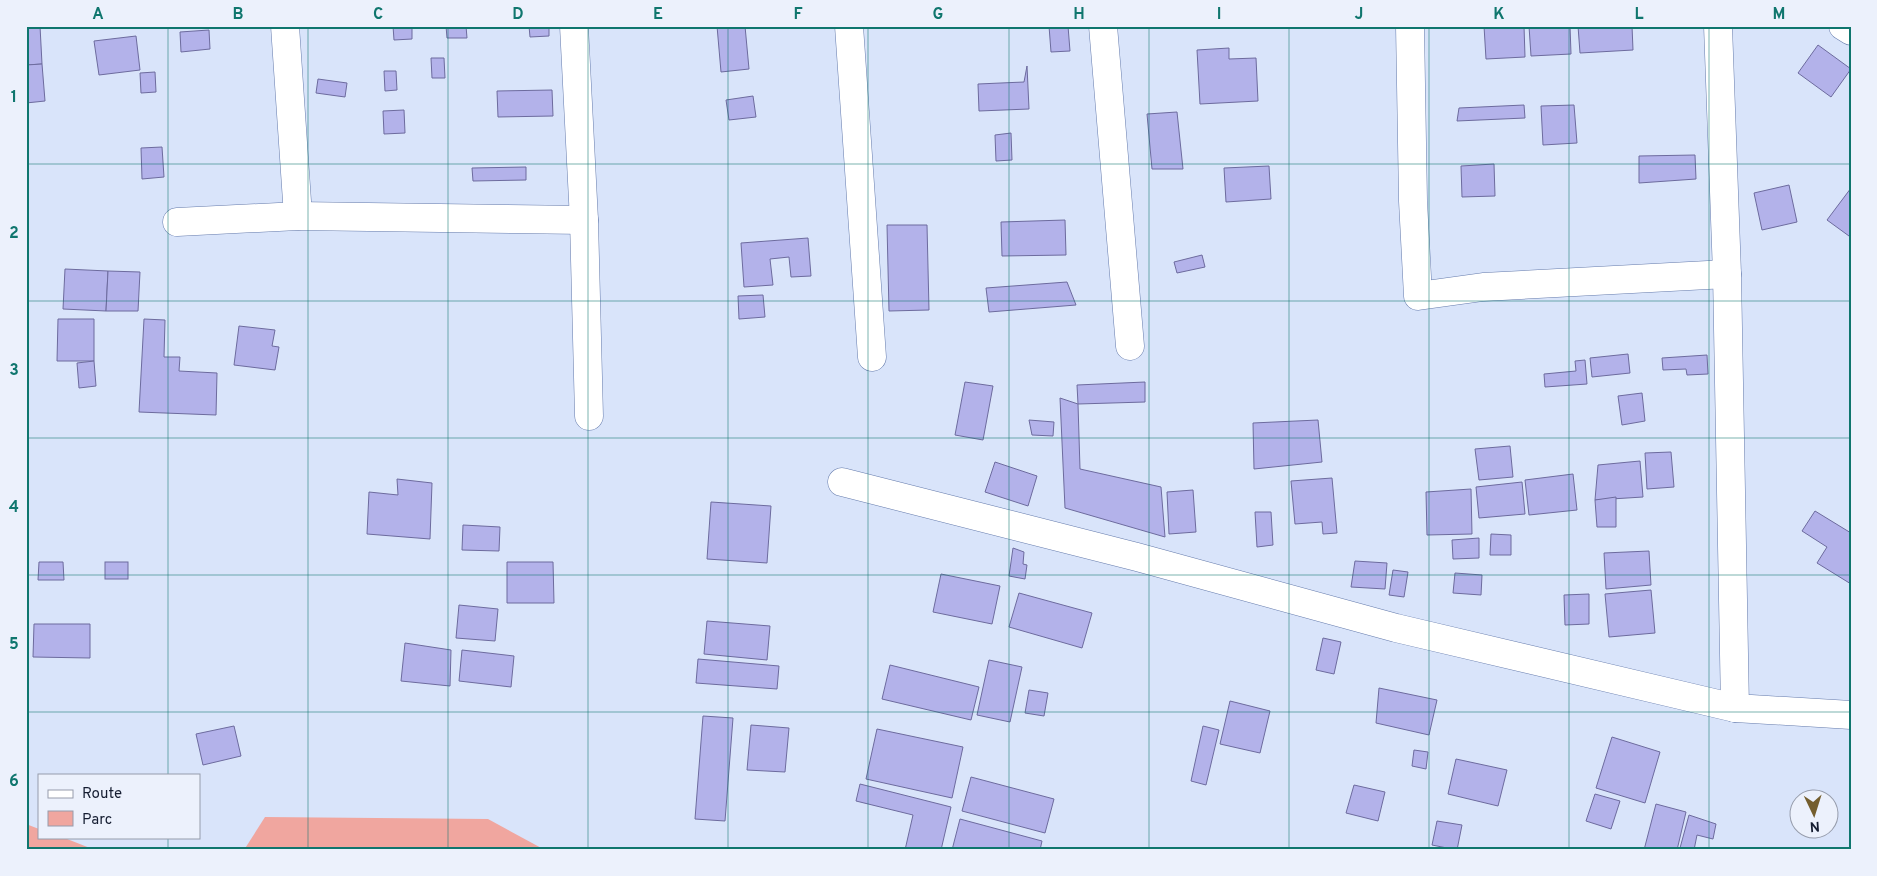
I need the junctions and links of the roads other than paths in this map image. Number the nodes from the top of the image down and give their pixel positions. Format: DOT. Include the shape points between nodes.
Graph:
graph roads {
  1 [pos="285,26"];
  2 [pos="574,26"];
  3 [pos="849,26"];
  4 [pos="1104,26"];
  5 [pos="1410,26"];
  6 [pos="1718,26"];
  7 [pos="1843,26"];
  8 [pos="1851,31"];
  9 [pos="298,216"];
  10 [pos="584,220"];
  11 [pos="178,222"];
  12 [pos="1727,274"];
  13 [pos="1130,346"];
  14 [pos="872,357"];
  15 [pos="589,416"];
  16 [pos="842,482"];
  17 [pos="1735,708"];
  18 [pos="1851,714"];
  1 -- 9 [label="street"];
  2 -- 10 [label="street"];
  3 -- 14 [label="street"];
  4 -- 13 [label="street"];
  5 -- 12 [label="street" via="1418,296 1483,287"];
  6 -- 12 [label="street"];
  7 -- 8 [label="street"];
  9 -- 10 [label="street"];
  9 -- 11 [label="street"];
  10 -- 15 [label="street"];
  12 -- 17 [label="street"];
  16 -- 17 [label="street" via="1137,557 1396,628"];
  17 -- 18 [label="street"];
}
